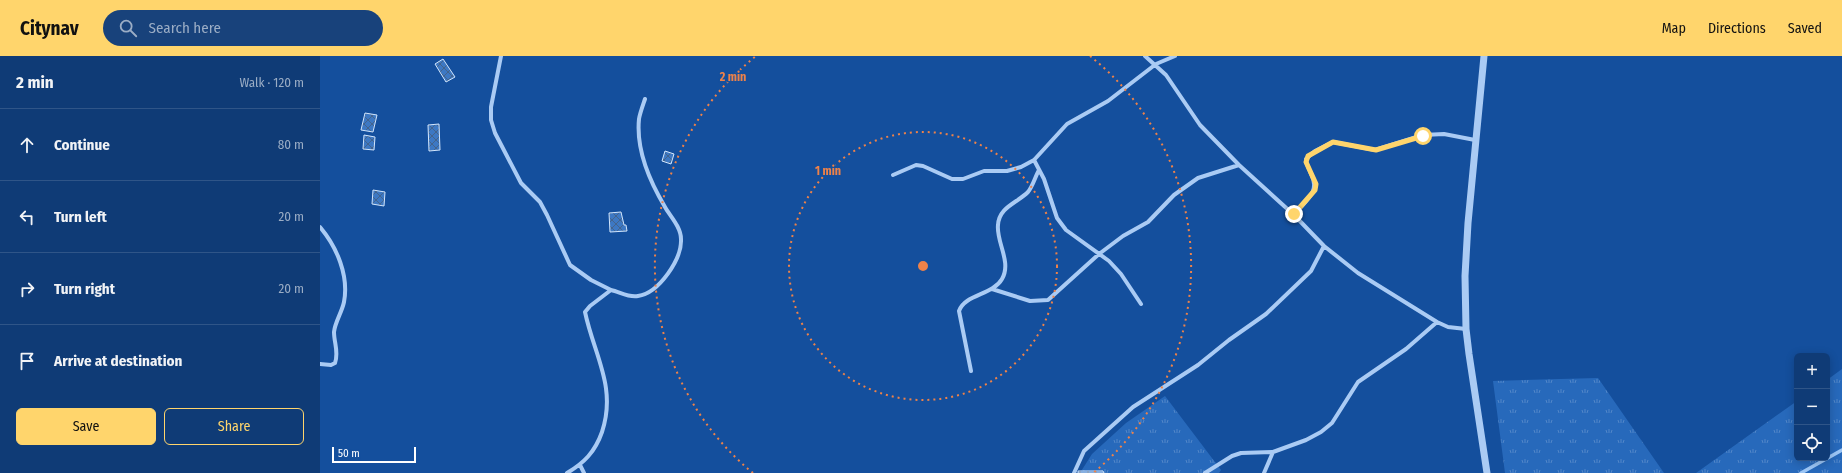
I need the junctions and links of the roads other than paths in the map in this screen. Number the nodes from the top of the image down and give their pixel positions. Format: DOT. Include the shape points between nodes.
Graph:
graph roads {
  1 [pos="501,56"];
  2 [pos="1145,56"];
  3 [pos="1175,56"];
  4 [pos="1484,56"];
  5 [pos="1156,64"];
  6 [pos="645,99"];
  7 [pos="1475,140"];
  8 [pos="1034,160"];
  9 [pos="1239,165"];
  10 [pos="1038,170"];
  11 [pos="893,175"];
  12 [pos="1294,214"];
  13 [pos="320,227"];
  14 [pos="1324,246"];
  15 [pos="1099,254"];
  16 [pos="992,289"];
  17 [pos="612,290"];
  18 [pos="1141,304"];
  19 [pos="1437,322"];
  20 [pos="1466,329"];
  21 [pos="320,364"];
  22 [pos="971,371"];
  23 [pos="1273,452"];
  24 [pos="580,465"];
  25 [pos="567,473"];
  26 [pos="584,473"];
  27 [pos="1074,473"];
  28 [pos="1205,473"];
  29 [pos="1264,473"];
  30 [pos="1487,473"];
  1 -- 17 [label="street" via="491,106 491,120 495,133 521,183 540,202 548,215 570,265 591,280"];
  2 -- 5 [label="street"];
  3 -- 5 [label="street"];
  4 -- 7 [label="street"];
  5 -- 8 [label="street" via="1108,102 1067,124"];
  5 -- 9 [label="street" via="1200,125"];
  6 -- 17 [label="street" via="639,120 644,160 652,184 678,229 681,238 680,253 665,277 644,295 636,297"];
  7 -- 12 [label="street" via="1444,134 1423,136 1376,150 1333,142 1306,159 1316,184 1315,190"];
  7 -- 20 [label="street" via="1467,238"];
  8 -- 10 [label="street"];
  8 -- 11 [label="street" via="1007,171 984,171 963,179 952,179 916,165"];
  9 -- 12 [label="street"];
  9 -- 15 [label="street" via="1198,178 1174,195 1148,222"];
  10 -- 15 [label="street" via="1057,218 1066,230"];
  10 -- 16 [label="street" via="1028,192 1000,215 998,232 1006,268 1002,279"];
  12 -- 14 [label="street"];
  13 -- 21 [label="street" via="336,253 345,290 344,302 334,333 337,357 331,365"];
  14 -- 19 [label="street" via="1358,273"];
  14 -- 27 [label="street" via="1311,271 1266,314 1198,365 1133,407 1084,451"];
  15 -- 16 [label="street" via="1048,300 1030,301"];
  15 -- 18 [label="street" via="1121,274"];
  16 -- 22 [label="street" via="966,302 959,311"];
  17 -- 24 [label="street" via="585,312 607,385 608,402 607,416 594,449"];
  19 -- 20 [label="street" via="1448,327"];
  19 -- 23 [label="street" via="1406,349 1358,382 1332,423 1321,432"];
  20 -- 30 [label="street"];
  23 -- 28 [label="street" via="1242,453 1232,456"];
  23 -- 29 [label="street"];
  24 -- 25 [label="street"];
  24 -- 26 [label="street"];
}
